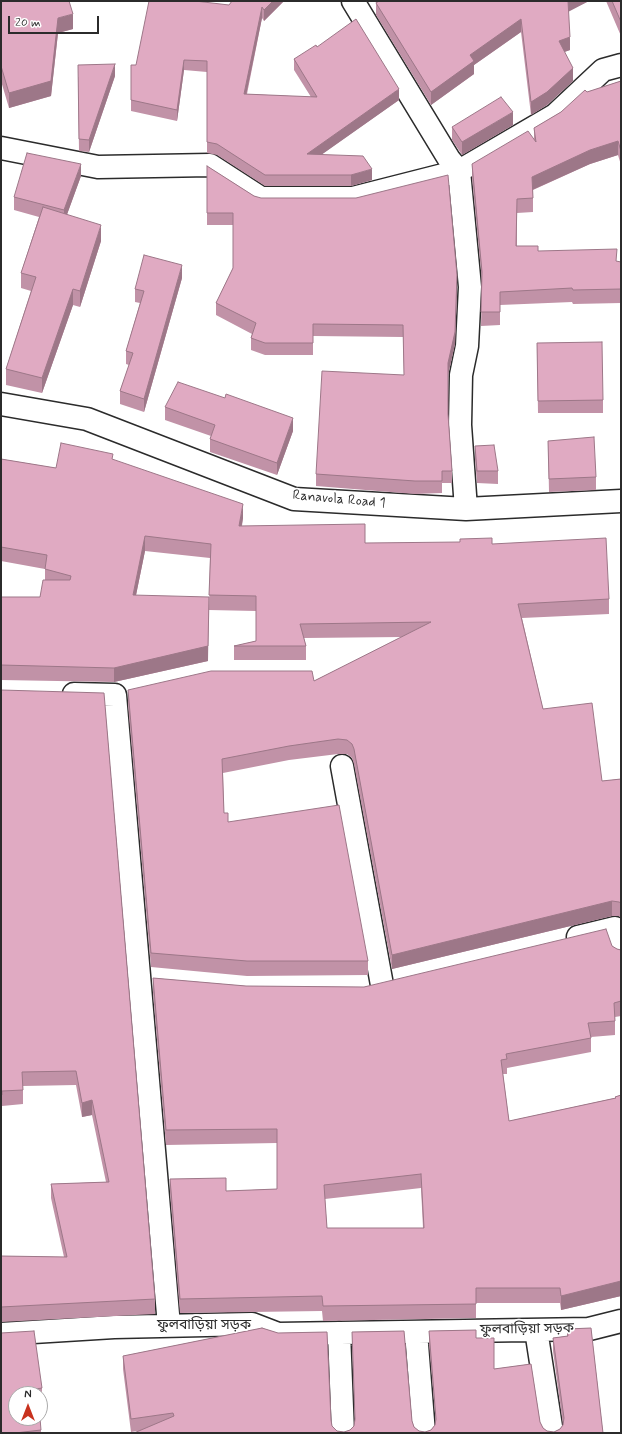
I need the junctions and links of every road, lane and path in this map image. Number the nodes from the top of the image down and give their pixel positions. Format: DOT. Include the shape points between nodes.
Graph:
graph roads {
  1 [pos="353,1"];
  2 [pos="621,65"];
  3 [pos="1,148"];
  4 [pos="459,171"];
  5 [pos="1,404"];
  6 [pos="621,501"];
  7 [pos="466,509"];
  8 [pos="137,690"];
  9 [pos="54,693"];
  10 [pos="115,695"];
  11 [pos="342,766"];
  12 [pos="555,943"];
  13 [pos="621,952"];
  14 [pos="139,979"];
  15 [pos="404,980"];
  16 [pos="162,981"];
  17 [pos="621,1321"];
  18 [pos="169,1326"];
  19 [pos="536,1330"];
  20 [pos="416,1332"];
  21 [pos="339,1333"];
  22 [pos="1,1334"];
  23 [pos="343,1433"];
  24 [pos="424,1433"];
  25 [pos="552,1433"];
  1 -- 4 [label="street" via="449,159"];
  2 -- 4 [label="street" via="603,70 555,114"];
  3 -- 4 [label="street" via="98,167 210,165 261,198 353,198"];
  4 -- 7 [label="street" via="470,287 468,346 461,375 460,425"];
  5 -- 7 [label="street, Ranavola Road 1" via="87,419 294,498"];
  6 -- 7 [label="street, Ranavola Road 1"];
  8 -- 10 [label="street"];
  9 -- 10 [label="street"];
  10 -- 14 [label="street"];
  11 -- 15 [label="street" via="373,987"];
  12 -- 13 [label="street" via="615,928"];
  14 -- 16 [label="street"];
  14 -- 18 [label="street"];
  17 -- 19 [label="street, ফুলবাড়িয়া সড়ক" via="589,1329"];
  18 -- 21 [label="street, ফুলবাড়িয়া সড়ক" via="252,1324 278,1334"];
  18 -- 22 [label="street, ফুলবাড়িয়া সড়ক"];
  19 -- 20 [label="street, ফুলবাড়িয়া সড়ক"];
  19 -- 25 [label="street"];
  20 -- 21 [label="street, ফুলবাড়িয়া সড়ক"];
  20 -- 24 [label="street"];
  21 -- 23 [label="street"];
}
